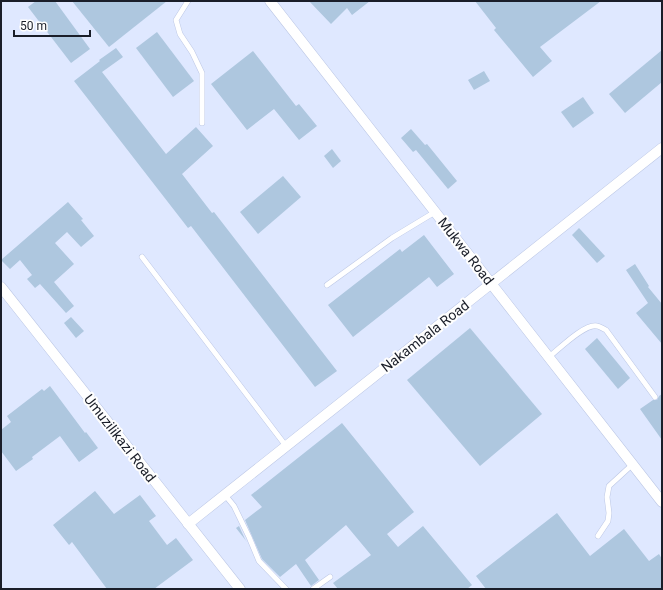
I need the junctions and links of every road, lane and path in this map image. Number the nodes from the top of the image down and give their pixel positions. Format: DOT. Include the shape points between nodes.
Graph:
graph roads {
  1 [pos="188,1"];
  2 [pos="270,1"];
  3 [pos="202,123"];
  4 [pos="662,148"];
  5 [pos="435,212"];
  6 [pos="142,257"];
  7 [pos="491,284"];
  8 [pos="327,285"];
  9 [pos="1,287"];
  10 [pos="549,357"];
  11 [pos="655,397"];
  12 [pos="286,446"];
  13 [pos="633,464"];
  14 [pos="225,495"];
  15 [pos="662,502"];
  16 [pos="188,524"];
  17 [pos="598,536"];
  18 [pos="330,576"];
  19 [pos="240,589"];
  20 [pos="286,589"];
  21 [pos="313,589"];
  1 -- 3 [label="lane" via="176,20 180,34 202,73"];
  2 -- 5 [label="street, Mukwa Road"];
  4 -- 7 [label="street, Nakambala Road"];
  5 -- 7 [label="street, Mukwa Road"];
  5 -- 8 [label="lane" via="392,238"];
  6 -- 12 [label="lane"];
  7 -- 10 [label="street, Mukwa Road"];
  7 -- 12 [label="street, Nakambala Road"];
  9 -- 16 [label="street, Umuzilikazi Road"];
  10 -- 11 [label="lane" via="577,334 589,327 597,326 606,330"];
  10 -- 13 [label="street, Mukwa Road"];
  12 -- 14 [label="street, Nakambala Road"];
  13 -- 15 [label="street, Mukwa Road"];
  13 -- 17 [label="lane" via="609,486 608,521"];
  14 -- 16 [label="street, Nakambala Road"];
  14 -- 20 [label="lane" via="234,506 259,562"];
  16 -- 19 [label="street, Umuzilikazi Road"];
  18 -- 21 [label="lane"];
}
